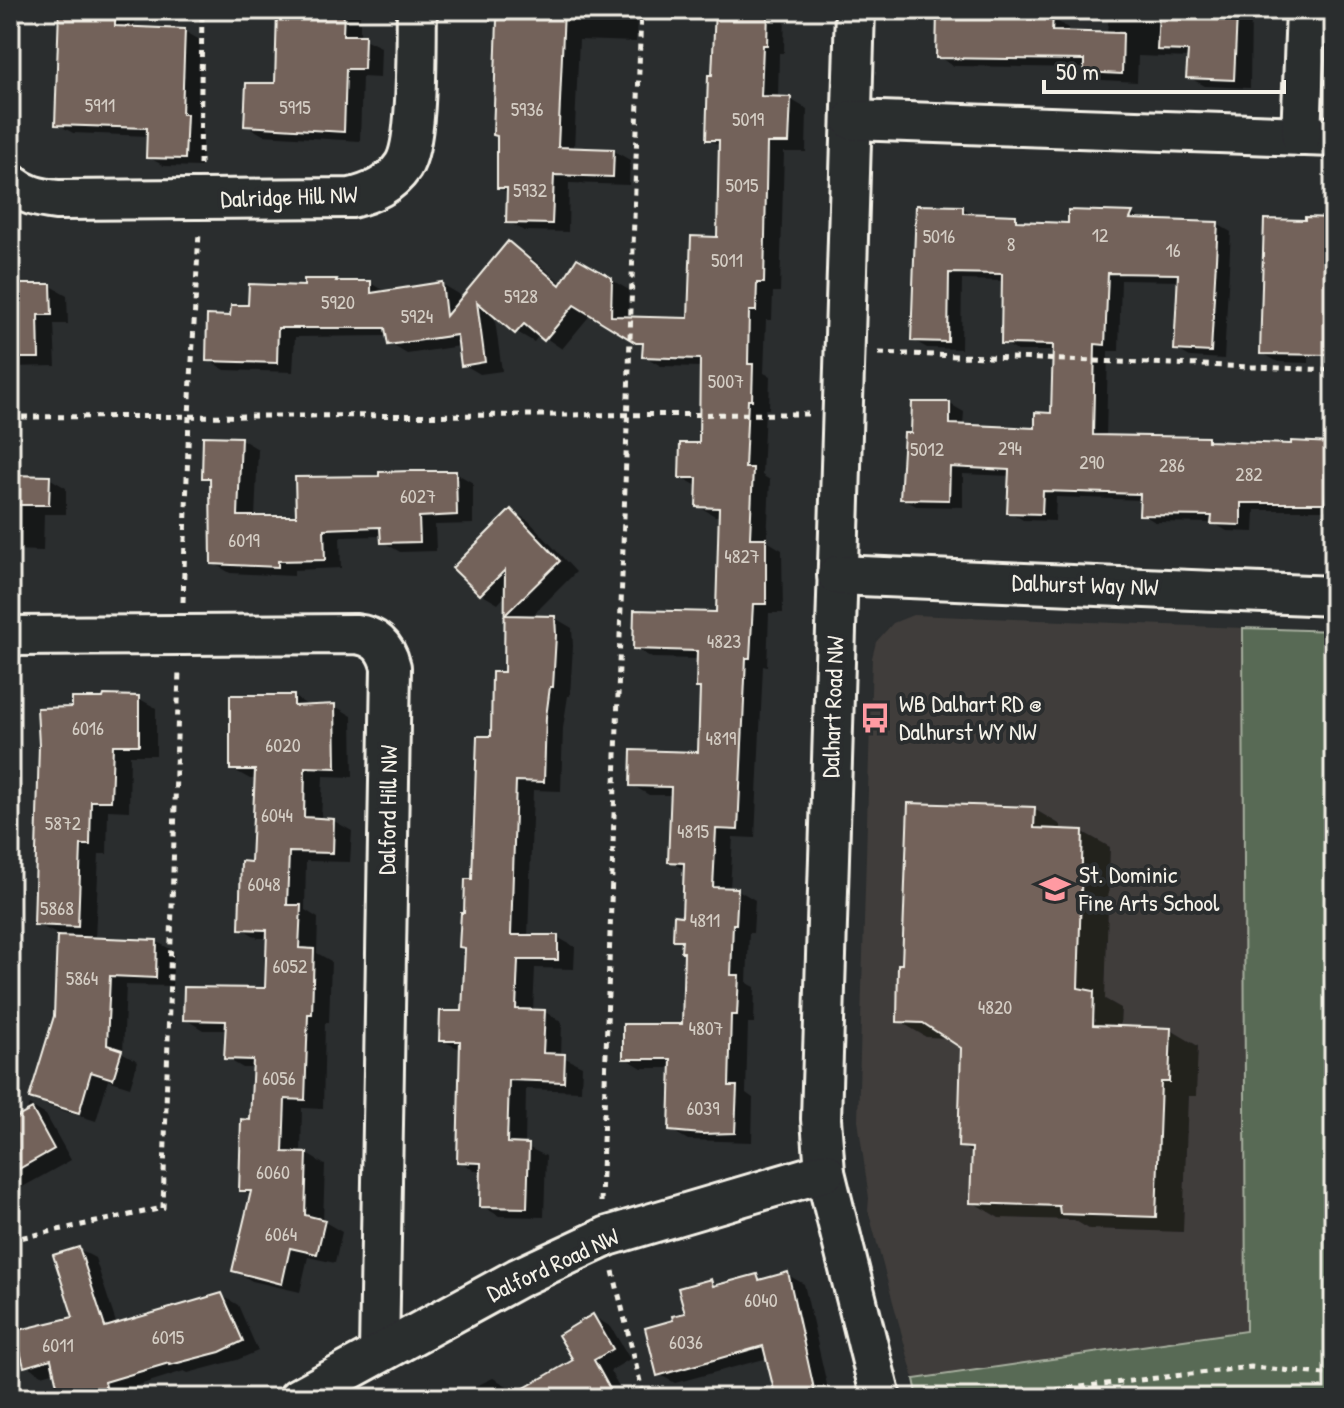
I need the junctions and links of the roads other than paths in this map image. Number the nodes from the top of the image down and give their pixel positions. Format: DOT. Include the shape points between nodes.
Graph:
graph roads {
  1 [pos="417,10"];
  2 [pos="855,10"];
  3 [pos="1306,10"];
  4 [pos="852,120"];
  5 [pos="1318,137"];
  6 [pos="10,183"];
  7 [pos="837,575"];
  8 [pos="1334,596"];
  9 [pos="10,636"];
  10 [pos="825,1172"];
  11 [pos="379,1353"];
  12 [pos="298,1398"];
  13 [pos="881,1398"];
  1 -- 6 [label="street, Dalridge Hill NW" via="413,142 404,165 372,193 351,198 57,200 37,198"];
  2 -- 4 [label="street, Dalhart Road NW"];
  3 -- 5 [label="street"];
  4 -- 5 [label="street"];
  4 -- 7 [label="street, Dalhart Road NW"];
  7 -- 8 [label="street, Dalhurst Way NW"];
  7 -- 10 [label="street, Dalhart Road NW" via="822,1068"];
  9 -- 11 [label="street, Dalford Hill NW" via="355,634 374,638 388,655"];
  10 -- 11 [label="street, Dalford Road NW" via="608,1236"];
  10 -- 13 [label="street, Dalhart Road NW"];
  11 -- 12 [label="street, Dalford Road NW"];
}
